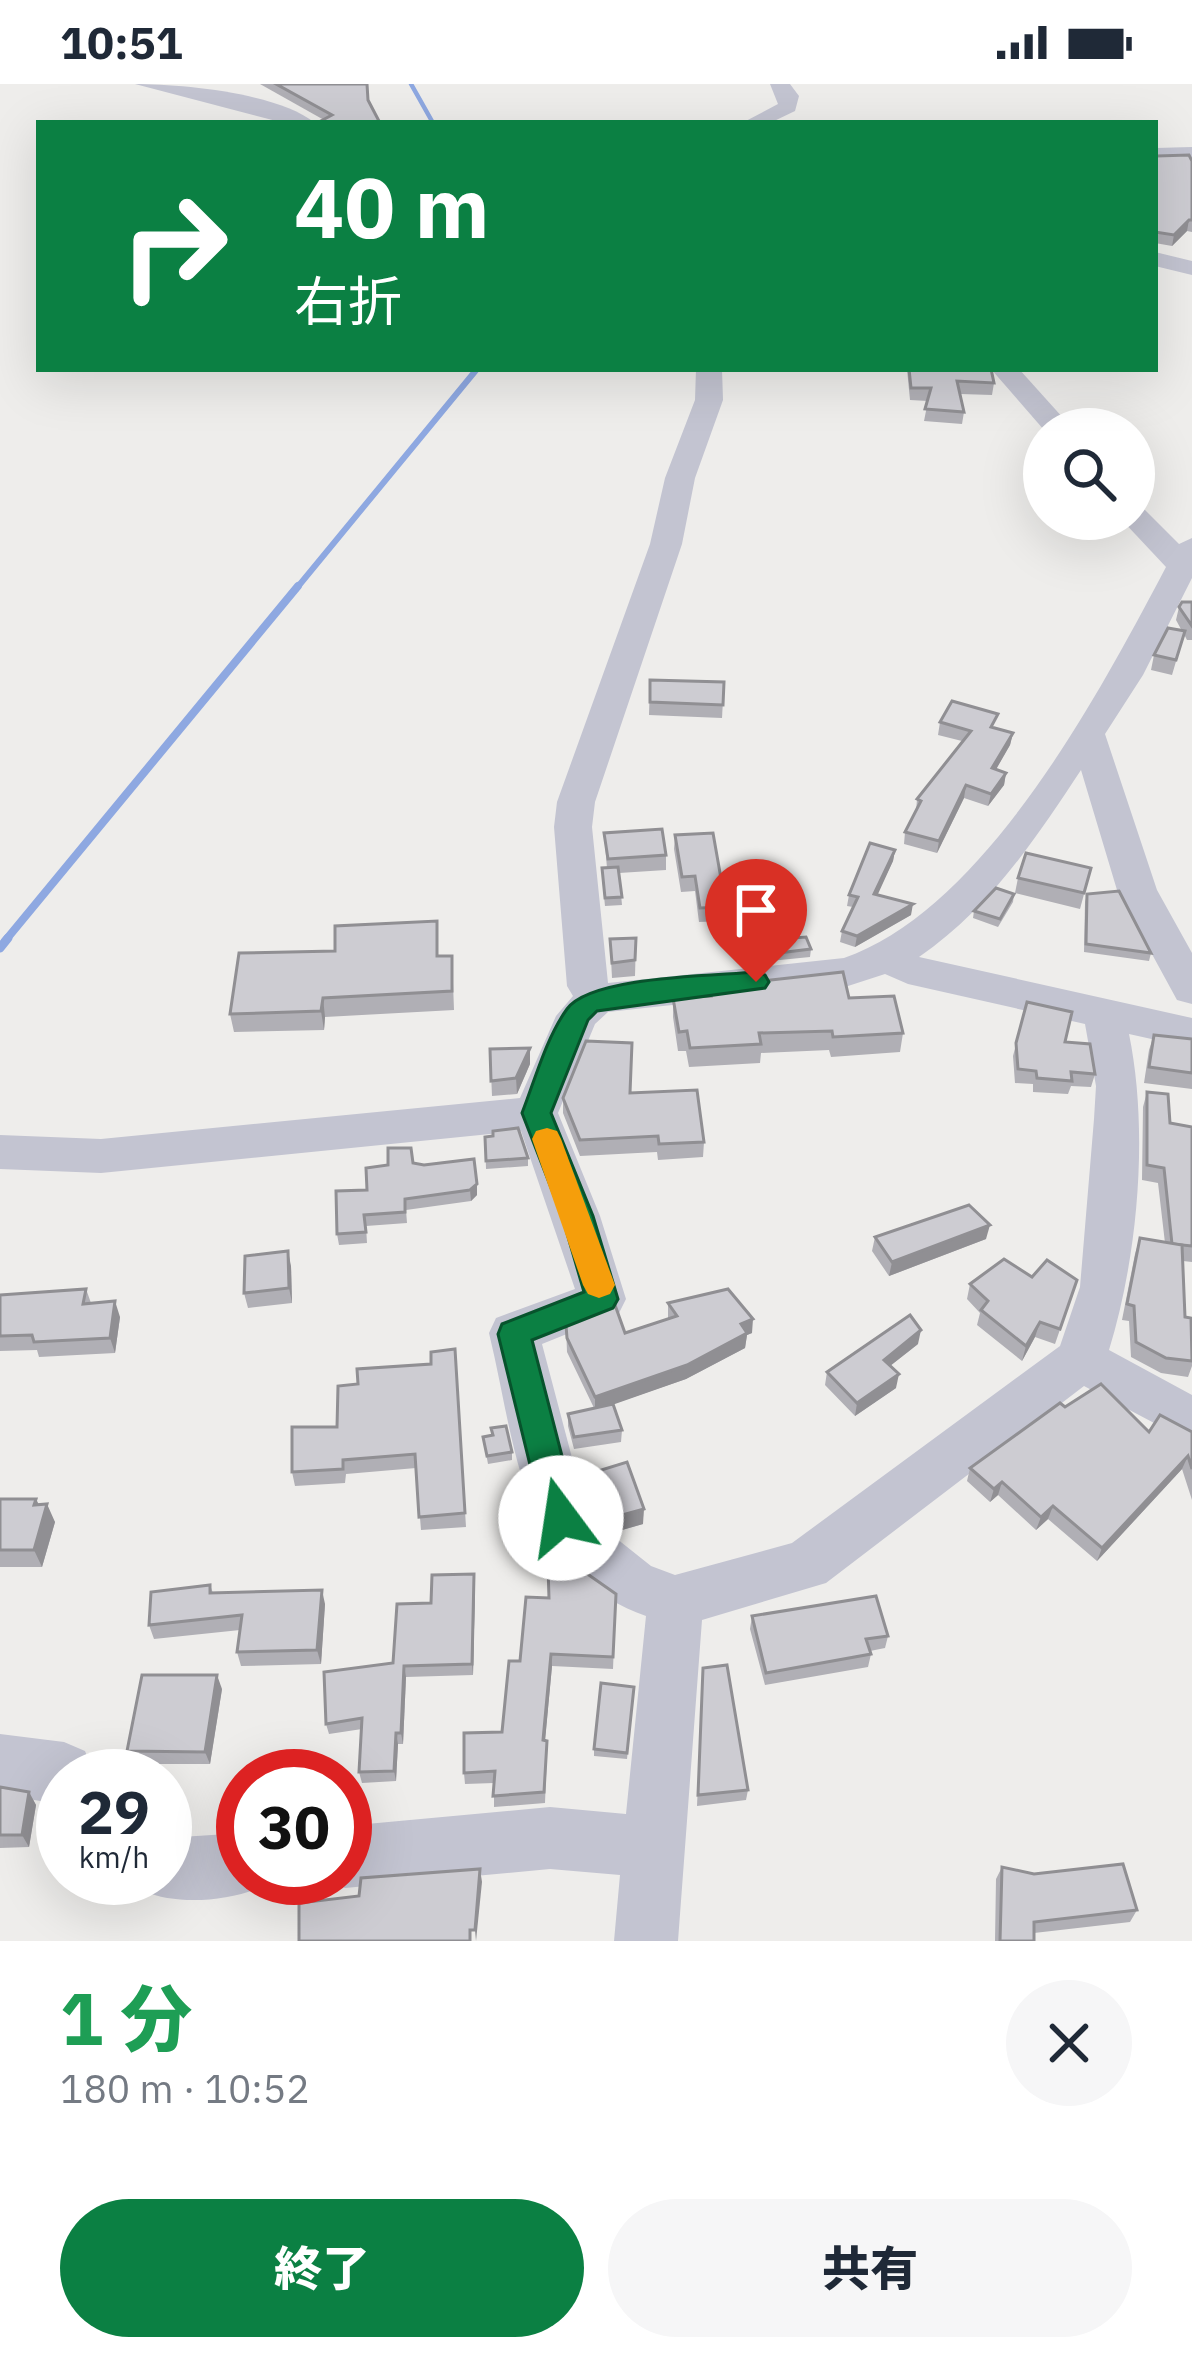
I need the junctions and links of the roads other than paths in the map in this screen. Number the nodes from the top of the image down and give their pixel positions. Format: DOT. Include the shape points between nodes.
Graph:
graph roads {
  1 [pos="146,84"];
  2 [pos="780,84"];
  3 [pos="296,120"];
  4 [pos="759,120"];
  5 [pos="1158,154"];
  6 [pos="1192,154"];
  7 [pos="1158,260"];
  8 [pos="1192,268"];
  9 [pos="709,372"];
  10 [pos="1007,372"];
  11 [pos="1040,408"];
  12 [pos="1155,532"];
  13 [pos="1187,556"];
  14 [pos="1087,734"];
  15 [pos="890,957"];
  16 [pos="1192,990"];
  17 [pos="597,999"];
  18 [pos="1104,1013"];
  19 [pos="1192,1033"];
  20 [pos="536,1113"];
  21 [pos="0,1152"];
  22 [pos="1081,1359"];
  23 [pos="1192,1420"];
  24 [pos="675,1601"];
  25 [pos="0,1764"];
  26 [pos="36,1768"];
  27 [pos="656,1848"];
  28 [pos="372,1854"];
  29 [pos="646,1941"];
  1 -- 3 [label="street"];
  2 -- 4 [label="street" via="788,106"];
  5 -- 6 [label="street"];
  7 -- 8 [label="street"];
  9 -- 17 [label="street" via="709,400 666,544 576,802 588,986"];
  10 -- 11 [label="street"];
  12 -- 13 [label="street"];
  13 -- 14 [label="street"];
  14 -- 15 [label="street" via="1011,846 936,926"];
  14 -- 16 [label="street" via="1137,890"];
  15 -- 17 [label="street" via="848,973"];
  15 -- 18 [label="street" via="908,970"];
  17 -- 20 [label="street" via="577,1016"];
  18 -- 19 [label="street"];
  18 -- 22 [label="street" via="1118,1086 1105,1287"];
  20 -- 21 [label="street" via="101,1156"];
  20 -- 24 [label="street" via="602,1299 514,1334 561,1518 632,1586"];
  22 -- 23 [label="street"];
  22 -- 24 [label="street" via="807,1565"];
  24 -- 27 [label="street"];
  25 -- 26 [label="street"];
  27 -- 28 [label="street" via="550,1838"];
  27 -- 29 [label="street"];
}
